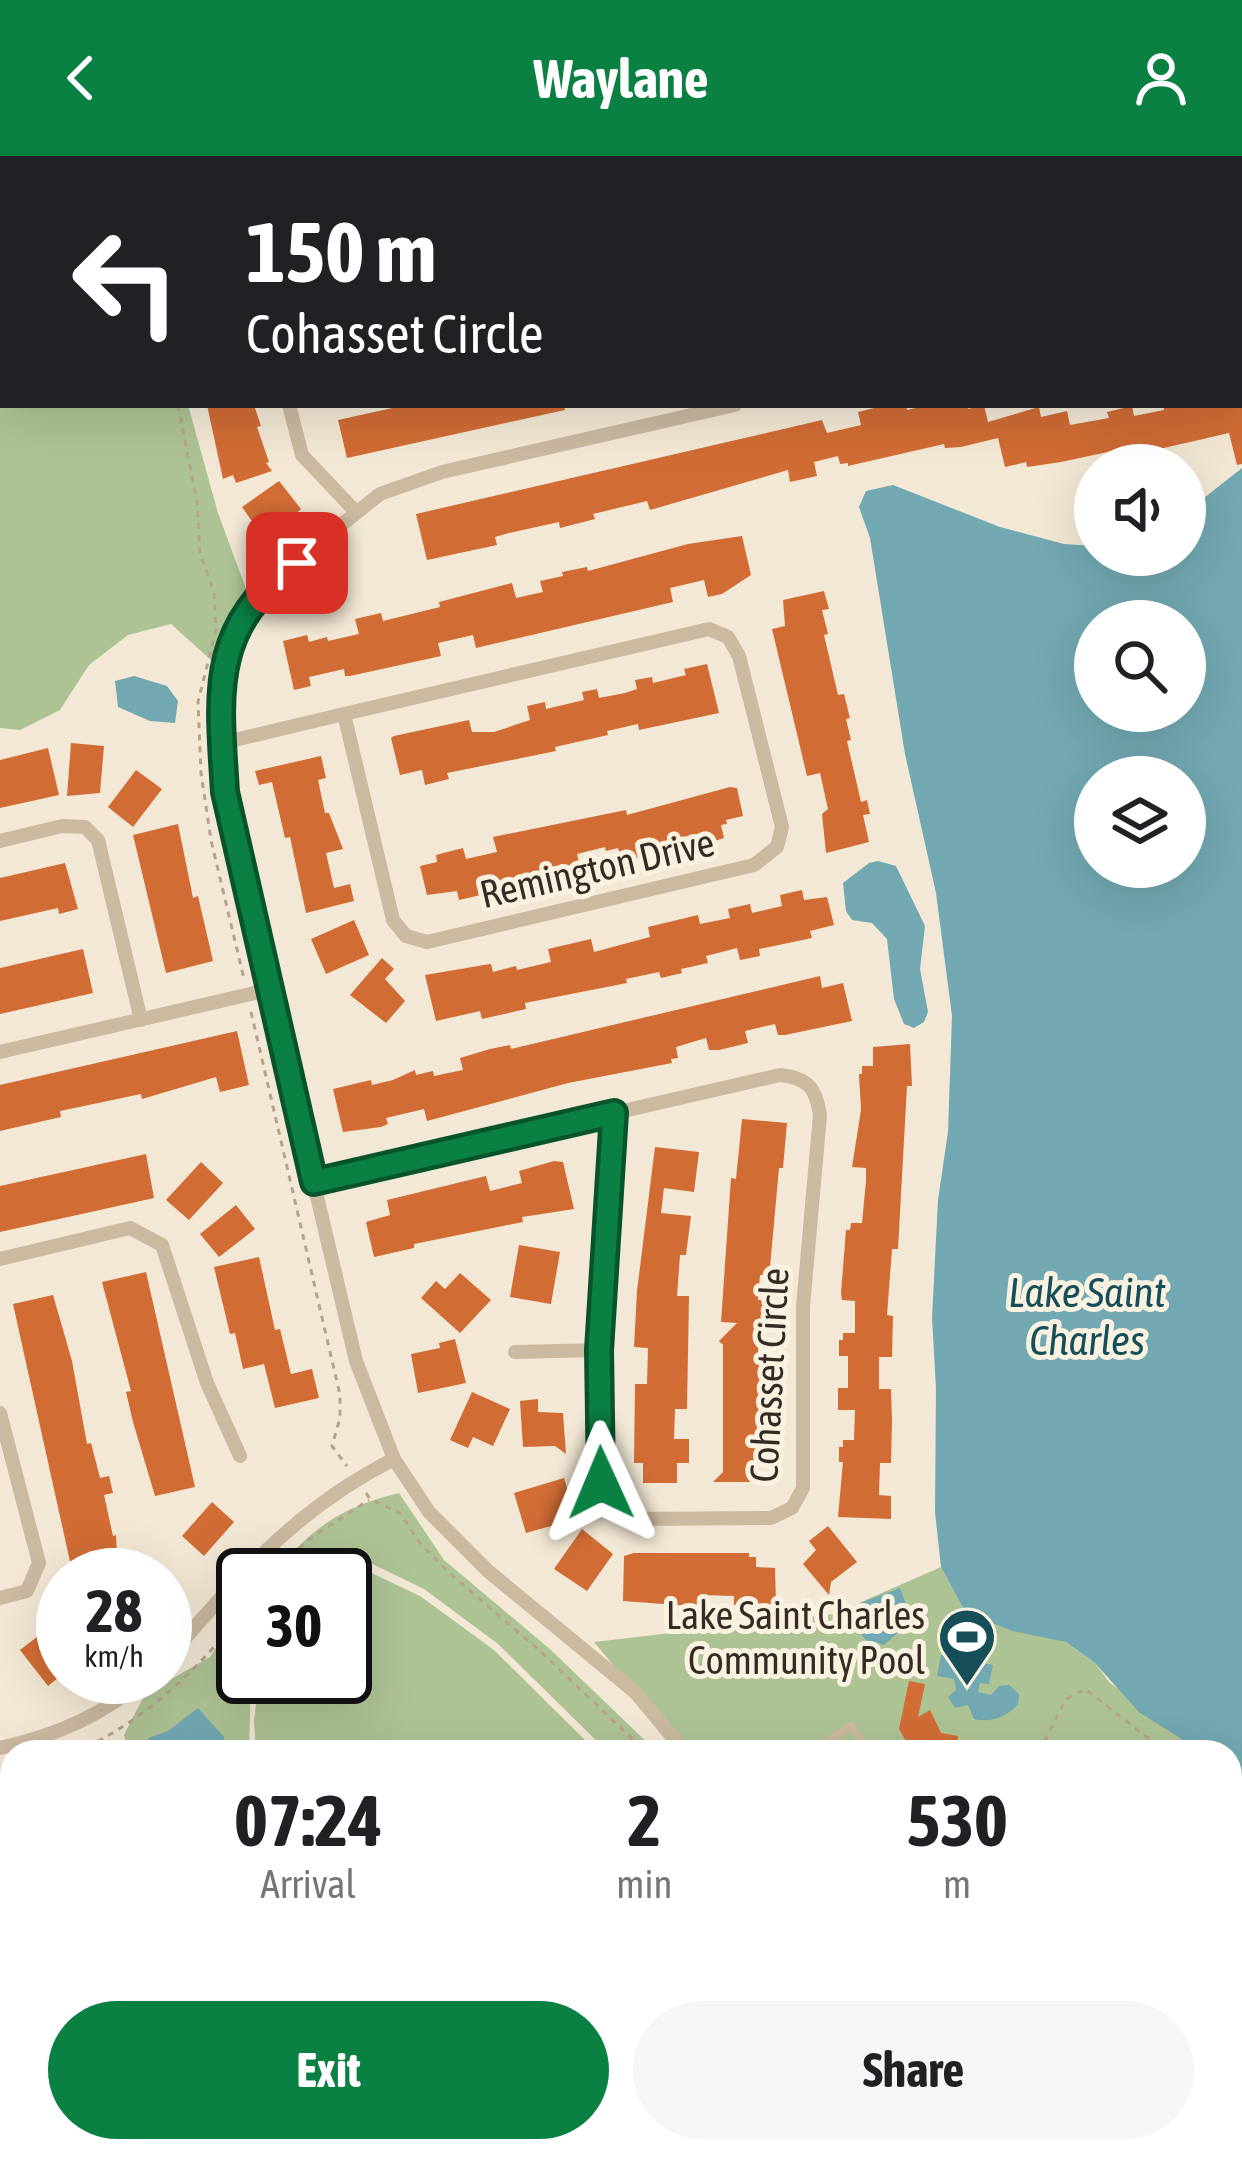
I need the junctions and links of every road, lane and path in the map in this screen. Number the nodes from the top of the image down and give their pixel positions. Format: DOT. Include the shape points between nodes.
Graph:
graph roads {
  1 [pos="179,408"];
  2 [pos="290,408"];
  3 [pos="722,408"];
  4 [pos="356,512"];
  5 [pos="216,630"];
  6 [pos="344,714"];
  7 [pos="222,743"];
  8 [pos="0,841"];
  9 [pos="268,990"];
  10 [pos="141,1020"];
  11 [pos="0,1052"];
  12 [pos="614,1113"];
  13 [pos="314,1182"];
  14 [pos="0,1258"];
  15 [pos="599,1350"];
  16 [pos="514,1352"];
  17 [pos="0,1413"];
  18 [pos="240,1456"];
  19 [pos="394,1459"];
  20 [pos="370,1499"];
  21 [pos="300,1548"];
  22 [pos="0,1598"];
  23 [pos="192,1631"];
  24 [pos="216,1642"];
  25 [pos="110,1704"];
  26 [pos="37,1740"];
  27 [pos="99,1740"];
  28 [pos="676,1740"];
  29 [pos="829,1740"];
  30 [pos="861,1740"];
  31 [pos="1045,1740"];
  32 [pos="1151,1740"];
  1 -- 5 [label="path"];
  2 -- 4 [label="street" via="302,455"];
  3 -- 4 [label="street" via="442,472 380,494"];
  4 -- 7 [label="street" via="265,586 246,612 220,684"];
  6 -- 6 [label="street, Remington Drive" via="709,629 728,637 739,656 782,827 776,847 754,865 427,942 406,936 393,920"];
  6 -- 7 [label="street, Remington Drive"];
  7 -- 9 [label="street" via="225,792"];
  8 -- 10 [label="street" via="62,826 85,827 98,840"];
  9 -- 10 [label="street"];
  9 -- 13 [label="street"];
  10 -- 11 [label="street"];
  12 -- 13 [label="street, Cohasset Circle"];
  12 -- 15 [label="street, Cohasset Circle"];
  12 -- 15 [label="street, Cohasset Circle" via="780,1076 801,1078 817,1092 803,1307 803,1488 792,1508 771,1518 633,1519 608,1502"];
  13 -- 19 [label="street" via="356,1360"];
  14 -- 18 [label="street" via="130,1228 163,1245"];
  15 -- 16 [label="street"];
  17 -- 22 [label="street" via="39,1563 27,1591"];
  19 -- 23 [label="street" via="277,1536"];
  19 -- 28 [label="street" via="429,1512 473,1557 635,1692"];
  20 -- 21 [label="path"];
  24 -- 27 [label="path" via="166,1697"];
  25 -- 26 [label="street"];
  29 -- 30 [label="lane" via="851,1726"];
  31 -- 32 [label="path" via="1066,1700 1085,1689"];
}
